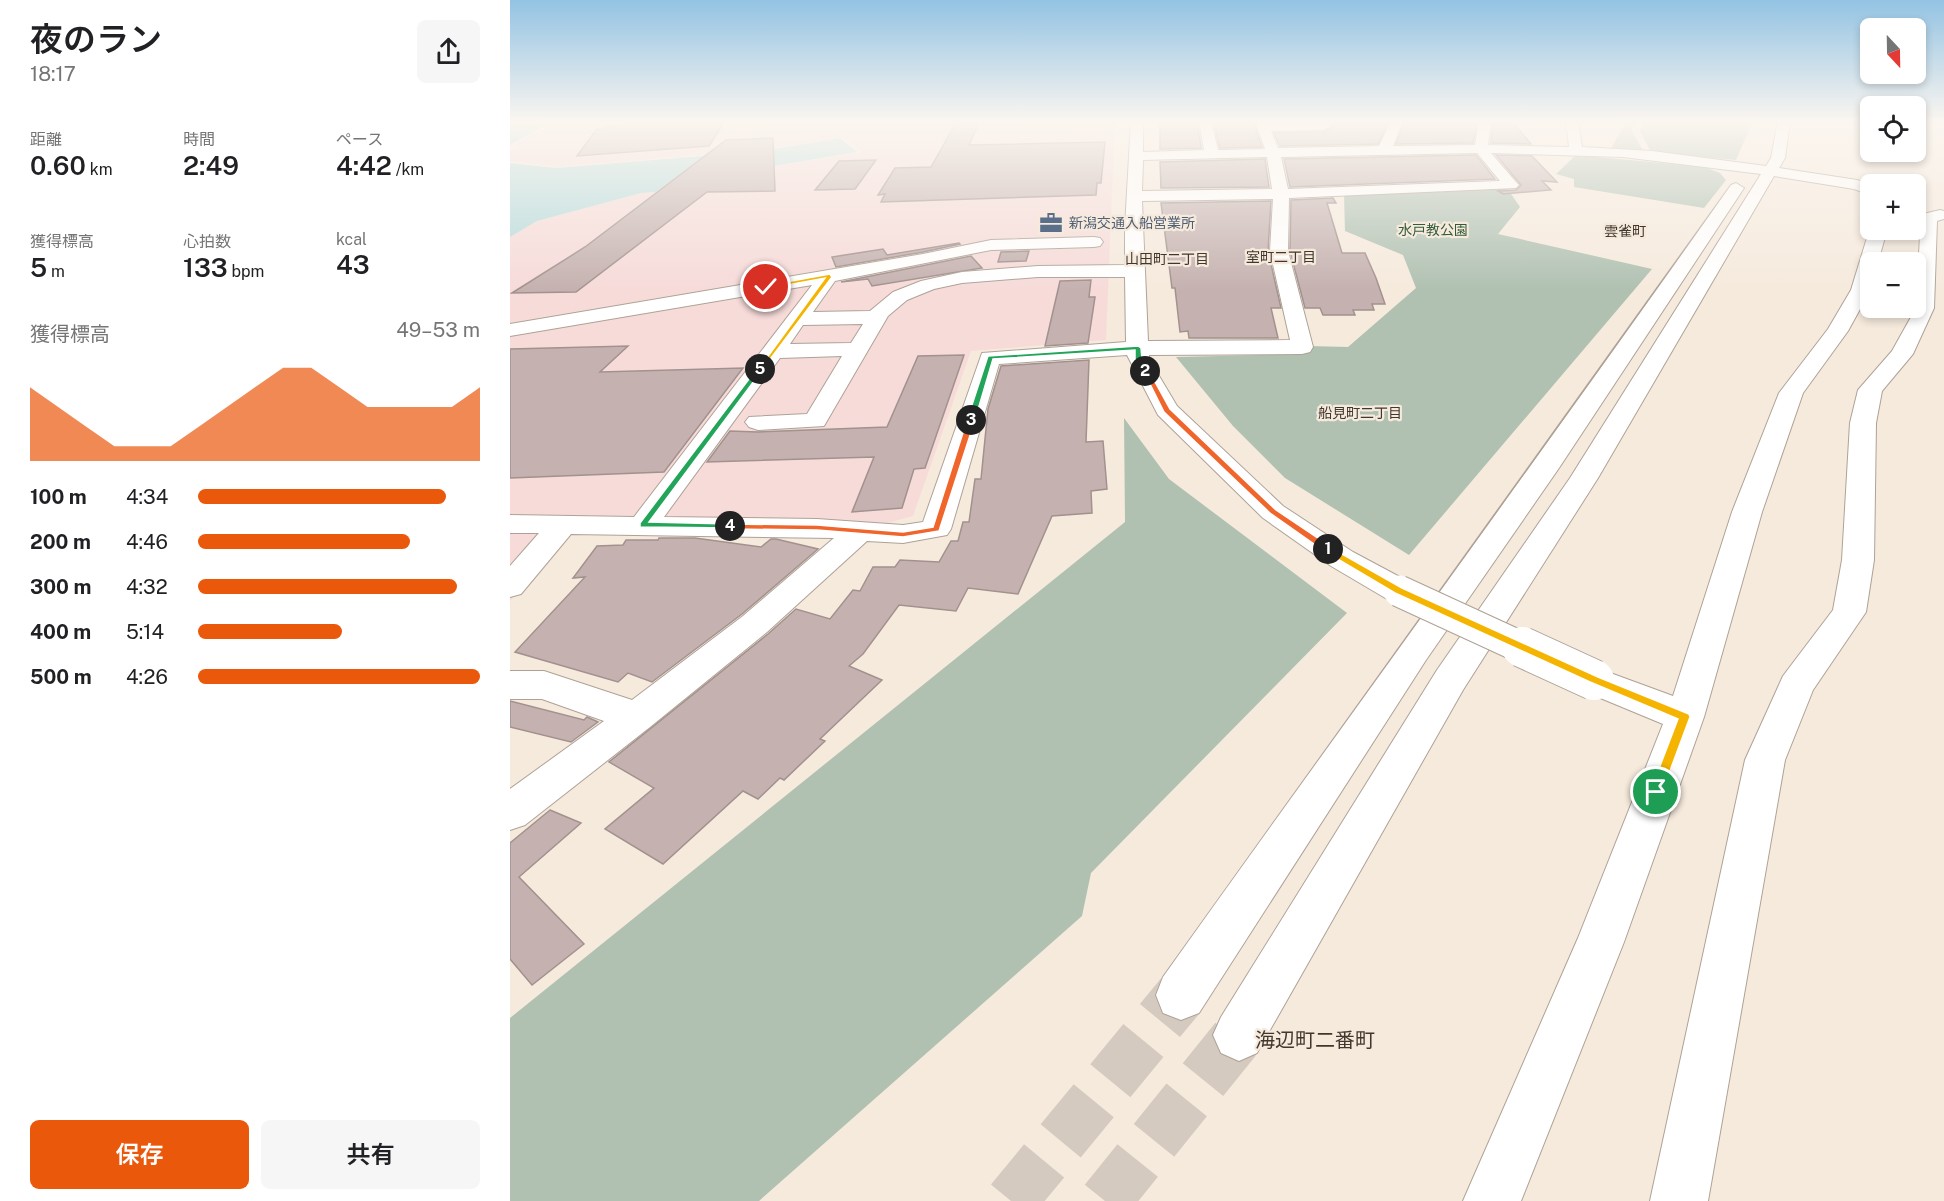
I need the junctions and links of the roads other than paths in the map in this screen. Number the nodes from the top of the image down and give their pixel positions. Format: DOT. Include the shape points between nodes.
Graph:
graph roads {
  1 [pos="1136,177"];
  2 [pos="1278,177"];
  3 [pos="1506,177"];
  4 [pos="1750,177"];
  5 [pos="1752,177"];
  6 [pos="1825,177"];
  7 [pos="1860,186"];
  8 [pos="1281,194"];
  9 [pos="1136,196"];
  10 [pos="1940,215"];
  11 [pos="1875,240"];
  12 [pos="1094,242"];
  13 [pos="1136,271"];
  14 [pos="830,275"];
  15 [pos="987,275"];
  16 [pos="974,293"];
  17 [pos="877,317"];
  18 [pos="798,319"];
  19 [pos="510,330"];
  20 [pos="1138,348"];
  21 [pos="858,349"];
  22 [pos="774,351"];
  23 [pos="758,422"];
  24 [pos="510,524"];
  25 [pos="563,524"];
  26 [pos="629,525"];
  27 [pos="859,532"];
  28 [pos="510,586"];
  29 [pos="510,685"];
  30 [pos="638,717"];
  31 [pos="1685,717"];
  32 [pos="510,812"];
  33 [pos="1181,996"];
  34 [pos="1239,1035"];
  35 [pos="1492,1201"];
  36 [pos="1679,1201"];
  1 -- 9 [label="street"];
  2 -- 8 [label="street"];
  3 -- 8 [label="street" via="1511,185"];
  4 -- 33 [label="street" via="1414,651"];
  5 -- 34 [label="street" via="1584,478 1450,680"];
  6 -- 7 [label="street"];
  8 -- 9 [label="street"];
  8 -- 20 [label="street" via="1279,251 1302,347"];
  9 -- 13 [label="street"];
  10 -- 36 [label="street" via="1929,218 1924,308 1902,354 1870,390 1863,423 1858,560 1849,612 1796,686 1765,760"];
  11 -- 31 [label="street" via="1861,290 1837,331 1791,393 1747,512"];
  12 -- 14 [label="street" via="991,245"];
  13 -- 15 [label="street"];
  13 -- 20 [label="street"];
  14 -- 18 [label="street"];
  14 -- 19 [label="street"];
  15 -- 16 [label="street"];
  15 -- 17 [label="street" via="920,287 885,305"];
  17 -- 18 [label="street"];
  17 -- 21 [label="street"];
  18 -- 22 [label="street"];
  20 -- 27 [label="street" via="990,358 936,529 903,534"];
  20 -- 31 [label="street, bridge" via="1138,359 1167,410 1273,512 1342,559 1399,591"];
  21 -- 22 [label="street"];
  21 -- 23 [label="street" via="815,420"];
  22 -- 26 [label="street"];
  24 -- 25 [label="street"];
  25 -- 26 [label="street"];
  25 -- 28 [label="street"];
  26 -- 27 [label="street"];
  27 -- 30 [label="street" via="755,624"];
  29 -- 30 [label="street" via="544,685"];
  30 -- 32 [label="street"];
  31 -- 35 [label="street" via="1600,942"];
}
